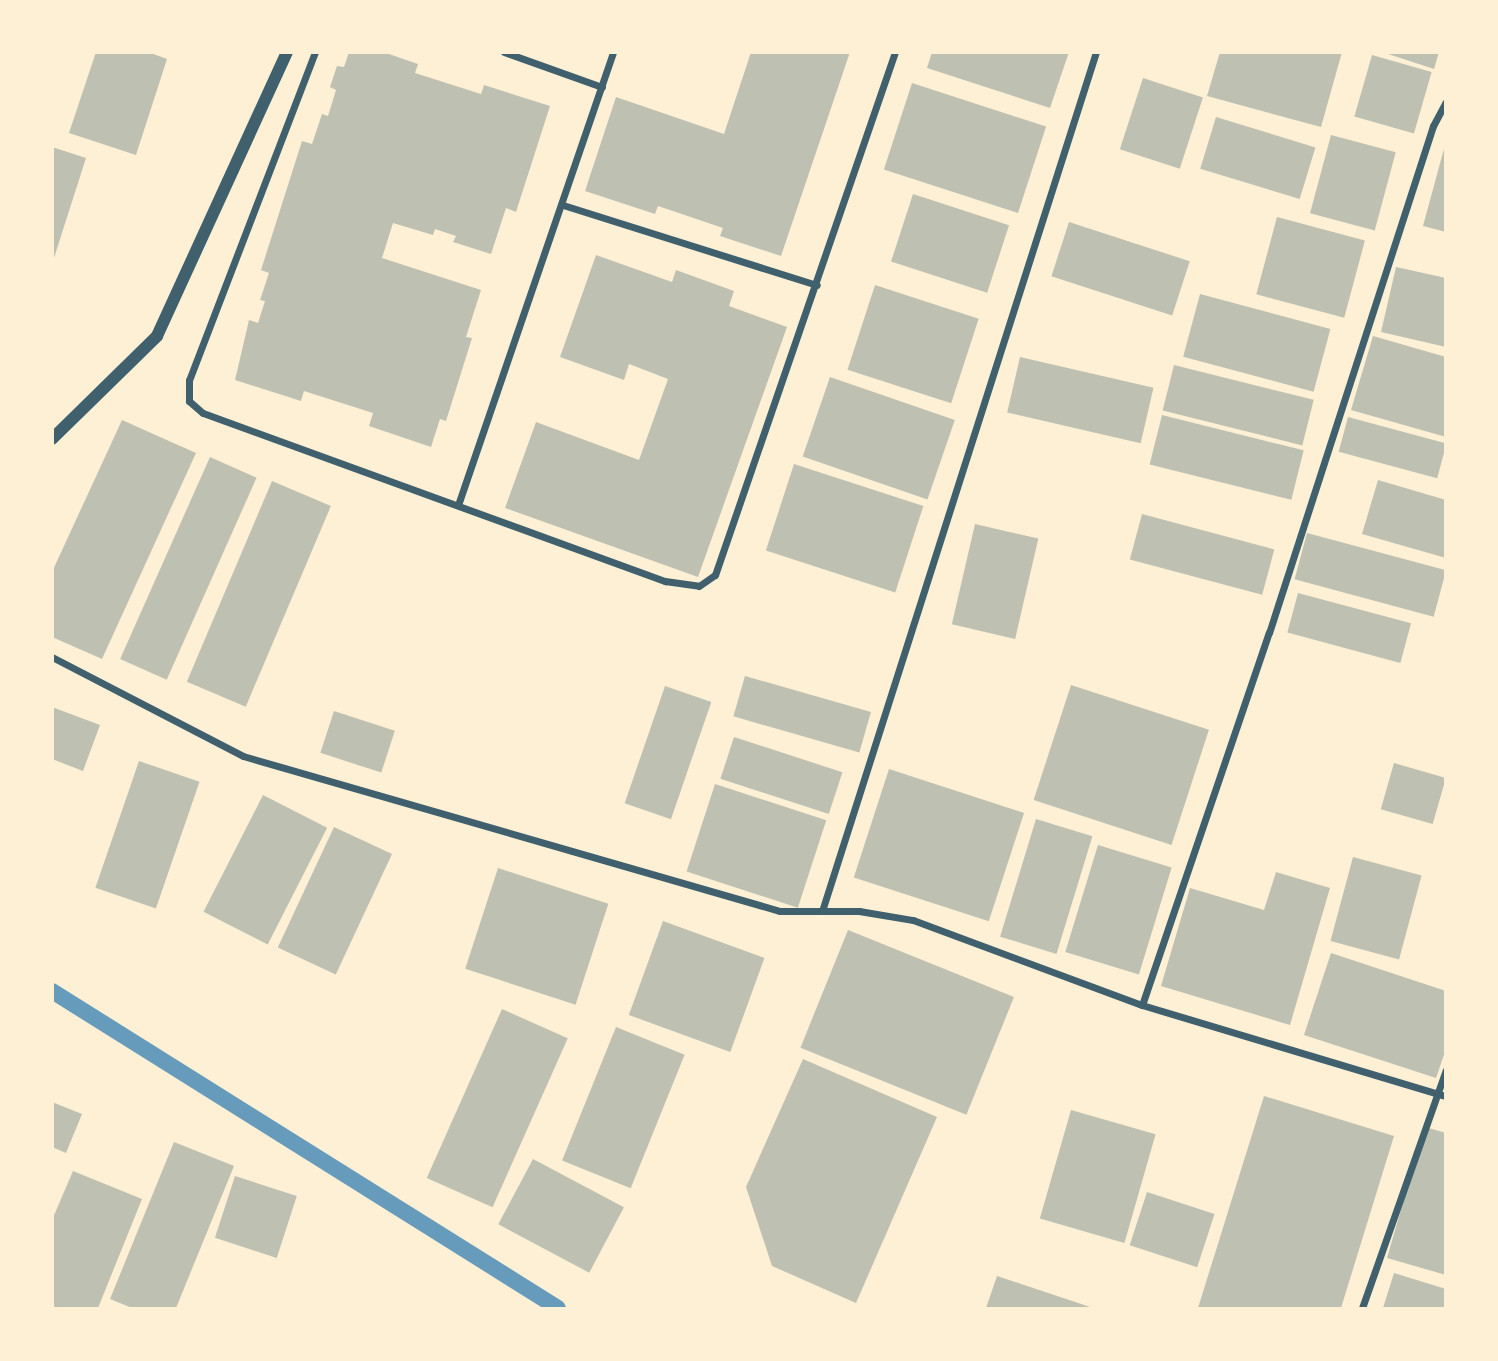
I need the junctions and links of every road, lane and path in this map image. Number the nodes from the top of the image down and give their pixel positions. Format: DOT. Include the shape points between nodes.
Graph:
graph roads {
  1 [pos="287,52"];
  2 [pos="315,52"];
  3 [pos="504,52"];
  4 [pos="613,52"];
  5 [pos="895,52"];
  6 [pos="1096,52"];
  7 [pos="602,87"];
  8 [pos="1446,102"];
  9 [pos="563,205"];
  10 [pos="817,285"];
  11 [pos="52,439"];
  12 [pos="458,505"];
  13 [pos="52,657"];
  14 [pos="822,911"];
  15 [pos="1142,1005"];
  16 [pos="1446,1070"];
  17 [pos="1435,1093"];
  18 [pos="1446,1096"];
  19 [pos="1362,1308"];
  1 -- 11 [label="street" via="157,336"];
  2 -- 12 [label="street" via="189,380 189,401 203,413"];
  3 -- 7 [label="street"];
  4 -- 7 [label="street"];
  5 -- 10 [label="street"];
  6 -- 14 [label="street"];
  7 -- 9 [label="street"];
  8 -- 15 [label="street" via="1433,126 1269,633"];
  9 -- 10 [label="street"];
  9 -- 12 [label="street"];
  10 -- 12 [label="street" via="715,575 699,586 665,580"];
  13 -- 14 [label="street" via="243,756 780,911"];
  14 -- 15 [label="street" via="913,920"];
  15 -- 17 [label="street"];
  16 -- 17 [label="street"];
  17 -- 18 [label="street"];
  17 -- 19 [label="street"];
}
